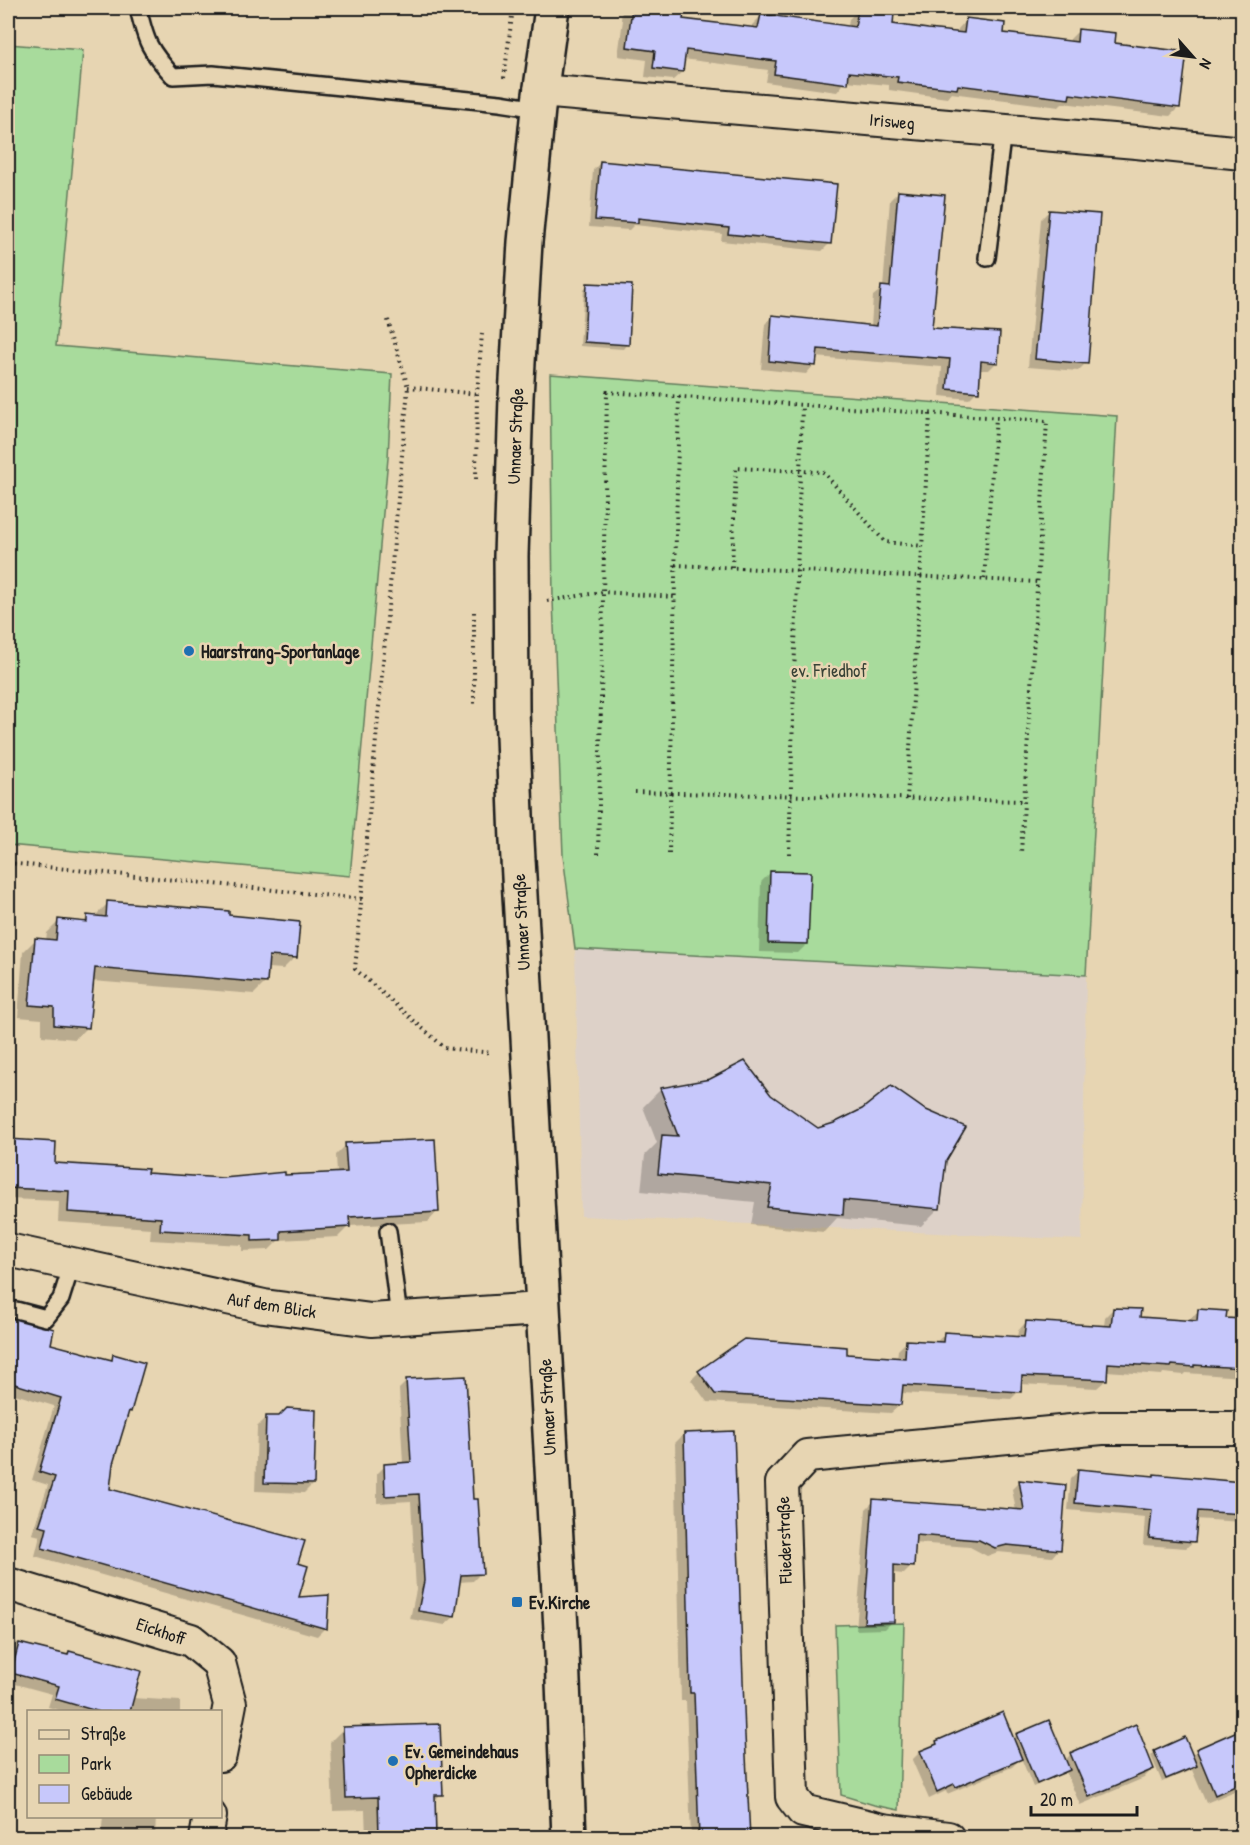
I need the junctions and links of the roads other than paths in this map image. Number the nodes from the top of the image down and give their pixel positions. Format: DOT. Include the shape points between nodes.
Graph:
graph roads {
  1 [pos="138,8"];
  2 [pos="552,8"];
  3 [pos="539,100"];
  4 [pos="1003,130"];
  5 [pos="1242,153"];
  6 [pos="987,258"];
  7 [pos="388,1231"];
  8 [pos="8,1250"];
  9 [pos="72,1264"];
  10 [pos="541,1309"];
  11 [pos="16,1310"];
  12 [pos="399,1317"];
  13 [pos="1242,1428"];
  14 [pos="8,1584"];
  15 [pos="222,1745"];
  16 [pos="210,1818"];
  17 [pos="206,1838"];
  18 [pos="569,1838"];
  19 [pos="948,1838"];
  1 -- 3 [label="lane" via="146,40 173,76 213,74 500,103"];
  2 -- 3 [label="main road, Unnaer Straße"];
  3 -- 4 [label="street, Irisweg"];
  3 -- 10 [label="main road, Unnaer Straße" via="525,242 511,555 517,842"];
  4 -- 5 [label="street, Irisweg"];
  4 -- 6 [label="lane"];
  7 -- 12 [label="lane"];
  8 -- 9 [label="street, Auf dem Blick"];
  9 -- 11 [label="lane" via="61,1299 46,1318"];
  9 -- 12 [label="street, Auf dem Blick" via="264,1306 371,1320"];
  10 -- 12 [label="street, Auf dem Blick"];
  10 -- 18 [label="main road, Unnaer Straße" via="561,1629"];
  13 -- 19 [label="street, Fliederstraße" via="1102,1428 807,1456 783,1483 792,1797 803,1811 883,1830"];
  14 -- 15 [label="street, Eickhoff" via="191,1640 219,1663 230,1704"];
  16 -- 17 [label="street"];
}
